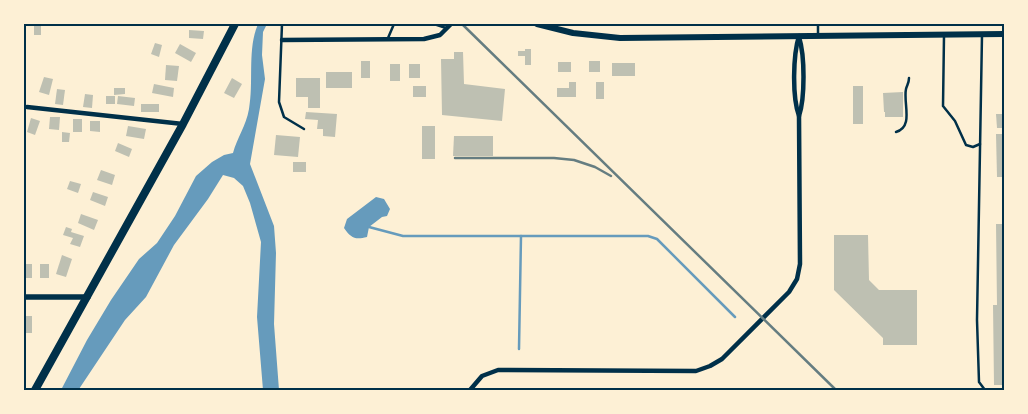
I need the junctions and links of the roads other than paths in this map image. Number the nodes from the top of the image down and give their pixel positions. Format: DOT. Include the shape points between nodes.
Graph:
graph roads {
  1 [pos="235,24"];
  2 [pos="282,24"];
  3 [pos="394,24"];
  4 [pos="434,24"];
  5 [pos="536,24"];
  6 [pos="818,24"];
  7 [pos="449,26"];
  8 [pos="944,34"];
  9 [pos="982,34"];
  10 [pos="1004,34"];
  11 [pos="799,36"];
  12 [pos="818,36"];
  13 [pos="387,39"];
  14 [pos="282,40"];
  15 [pos="909,78"];
  16 [pos="27,107"];
  17 [pos="799,116"];
  18 [pos="183,124"];
  19 [pos="304,129"];
  20 [pos="896,132"];
  21 [pos="980,144"];
  22 [pos="24,297"];
  23 [pos="88,297"];
  24 [pos="35,390"];
  25 [pos="470,390"];
  26 [pos="985,390"];
  1 -- 18 [label="main road"];
  2 -- 14 [label="lane"];
  3 -- 13 [label="lane"];
  4 -- 7 [label="lane"];
  5 -- 11 [label="main road" via="573,33 620,38"];
  6 -- 12 [label="lane"];
  7 -- 13 [label="street" via="434,38"];
  8 -- 9 [label="main road"];
  8 -- 12 [label="main road"];
  8 -- 21 [label="lane" via="943,106 955,121 966,145"];
  9 -- 10 [label="main road"];
  9 -- 21 [label="lane"];
  11 -- 12 [label="main road"];
  11 -- 17 [label="street" via="803,58"];
  11 -- 17 [label="street" via="795,49 795,106"];
  13 -- 14 [label="street"];
  14 -- 19 [label="lane" via="279,102 284,117"];
  15 -- 20 [label="lane" via="906,122 903,129"];
  16 -- 18 [label="street"];
  17 -- 25 [label="street" via="800,264 797,279 789,292 722,359 696,371 498,370 482,376"];
  18 -- 23 [label="main road"];
  21 -- 26 [label="lane" via="977,320 979,382"];
  22 -- 23 [label="street"];
  23 -- 24 [label="main road"];
}
